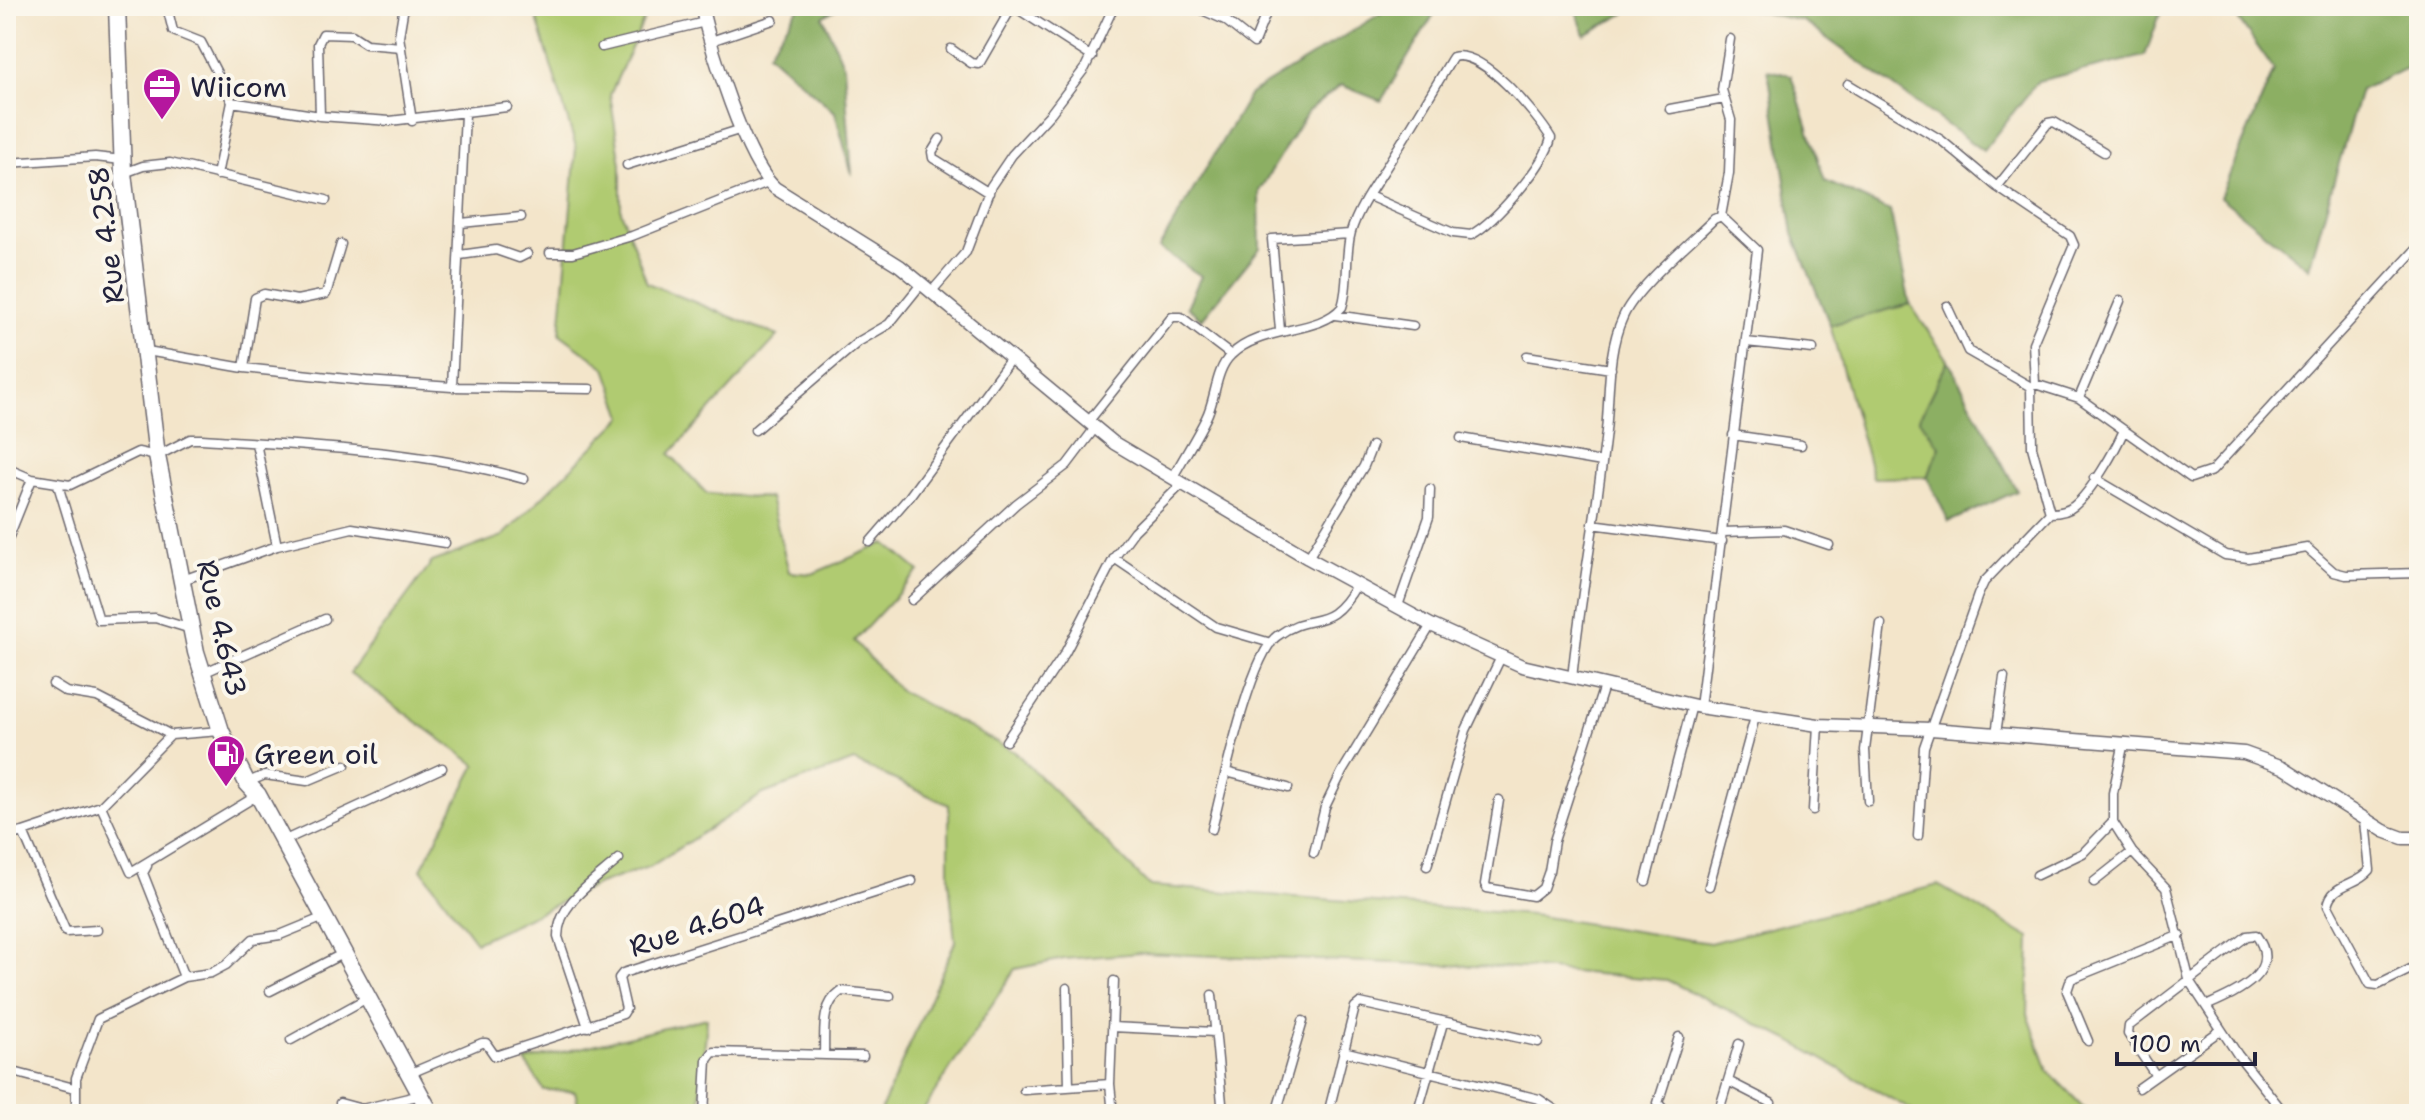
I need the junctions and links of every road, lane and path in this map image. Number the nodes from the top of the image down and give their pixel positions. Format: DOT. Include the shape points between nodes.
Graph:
graph roads {
  1 [pos="117,6"];
  2 [pos="147,6"];
  3 [pos="404,6"];
  4 [pos="701,6"];
  5 [pos="1114,6"];
  6 [pos="1193,6"];
  7 [pos="1269,6"];
  8 [pos="773,20"];
  9 [pos="705,22"];
  10 [pos="1730,39"];
  11 [pos="711,41"];
  12 [pos="401,47"];
  13 [pos="602,47"];
  14 [pos="951,49"];
  15 [pos="1092,57"];
  16 [pos="1848,84"];
  17 [pos="1724,99"];
  18 [pos="232,102"];
  19 [pos="507,107"];
  20 [pos="1670,109"];
  21 [pos="465,114"];
  22 [pos="320,116"];
  23 [pos="412,121"];
  24 [pos="742,129"];
  25 [pos="940,139"];
  26 [pos="2104,152"];
  27 [pos="8,163"];
  28 [pos="627,165"];
  29 [pos="123,167"];
  30 [pos="217,175"];
  31 [pos="768,182"];
  32 [pos="1997,187"];
  33 [pos="989,193"];
  34 [pos="1369,196"];
  35 [pos="326,200"];
  36 [pos="1721,216"];
  37 [pos="521,217"];
  38 [pos="461,223"];
  39 [pos="1350,234"];
  40 [pos="341,244"];
  41 [pos="2419,246"];
  42 [pos="550,253"];
  43 [pos="527,254"];
  44 [pos="460,255"];
  45 [pos="927,287"];
  46 [pos="2120,301"];
  47 [pos="1947,306"];
  48 [pos="1335,315"];
  49 [pos="1413,326"];
  50 [pos="1280,330"];
  51 [pos="1746,342"];
  52 [pos="1813,349"];
  53 [pos="147,351"];
  54 [pos="1231,355"];
  55 [pos="1527,356"];
  56 [pos="1012,357"];
  57 [pos="244,368"];
  58 [pos="1611,369"];
  59 [pos="2033,385"];
  60 [pos="452,387"];
  61 [pos="590,389"];
  62 [pos="2079,398"];
  63 [pos="1092,425"];
  64 [pos="755,430"];
  65 [pos="2124,430"];
  66 [pos="1733,435"];
  67 [pos="1461,438"];
  68 [pos="256,443"];
  69 [pos="1801,445"];
  70 [pos="1372,446"];
  71 [pos="157,456"];
  72 [pos="1602,462"];
  73 [pos="6,468"];
  74 [pos="2094,478"];
  75 [pos="32,479"];
  76 [pos="524,479"];
  77 [pos="1178,480"];
  78 [pos="58,485"];
  79 [pos="1430,489"];
  80 [pos="2050,513"];
  81 [pos="1592,524"];
  82 [pos="1722,536"];
  83 [pos="870,542"];
  84 [pos="445,543"];
  85 [pos="6,544"];
  86 [pos="1829,545"];
  87 [pos="277,546"];
  88 [pos="1114,558"];
  89 [pos="1308,558"];
  90 [pos="2419,573"];
  91 [pos="183,580"];
  92 [pos="1357,584"];
  93 [pos="912,600"];
  94 [pos="1398,606"];
  95 [pos="325,619"];
  96 [pos="1881,624"];
  97 [pos="1431,625"];
  98 [pos="192,629"];
  99 [pos="1271,643"];
  100 [pos="1501,657"];
  101 [pos="203,674"];
  102 [pos="2004,677"];
  103 [pos="1572,679"];
  104 [pos="53,684"];
  105 [pos="1604,686"];
  106 [pos="1696,706"];
  107 [pos="1755,717"];
  108 [pos="1818,725"];
  109 [pos="1870,726"];
  110 [pos="1931,729"];
  111 [pos="221,731"];
  112 [pos="1996,734"];
  113 [pos="171,735"];
  114 [pos="1006,741"];
  115 [pos="2124,742"];
  116 [pos="345,765"];
  117 [pos="442,768"];
  118 [pos="1226,772"];
  119 [pos="1288,788"];
  120 [pos="252,789"];
  121 [pos="1499,800"];
  122 [pos="1868,801"];
  123 [pos="101,806"];
  124 [pos="1813,810"];
  125 [pos="2365,821"];
  126 [pos="2113,822"];
  127 [pos="1212,829"];
  128 [pos="23,832"];
  129 [pos="6,836"];
  130 [pos="1918,836"];
  131 [pos="2419,838"];
  132 [pos="283,841"];
  133 [pos="2132,852"];
  134 [pos="1314,853"];
  135 [pos="619,859"];
  136 [pos="148,865"];
  137 [pos="1427,866"];
  138 [pos="2037,875"];
  139 [pos="912,881"];
  140 [pos="1646,881"];
  141 [pos="2094,882"];
  142 [pos="1709,886"];
  143 [pos="325,917"];
  144 [pos="97,930"];
  145 [pos="2180,935"];
  146 [pos="345,953"];
  147 [pos="2419,965"];
  148 [pos="184,977"];
  149 [pos="1114,981"];
  150 [pos="2190,982"];
  151 [pos="1067,988"];
  152 [pos="270,991"];
  153 [pos="1212,995"];
  154 [pos="890,996"];
  155 [pos="370,997"];
  156 [pos="2206,1006"];
  157 [pos="1303,1021"];
  158 [pos="1443,1023"];
  159 [pos="588,1027"];
  160 [pos="1112,1027"];
  161 [pos="2221,1030"];
  162 [pos="1215,1032"];
  163 [pos="1679,1037"];
  164 [pos="291,1040"];
  165 [pos="2088,1041"];
  166 [pos="1538,1042"];
  167 [pos="1739,1044"];
  168 [pos="1343,1051"];
  169 [pos="824,1055"];
  170 [pos="863,1056"];
  171 [pos="6,1070"];
  172 [pos="1429,1071"];
  173 [pos="411,1073"];
  174 [pos="2156,1076"];
  175 [pos="1728,1081"];
  176 [pos="1110,1084"];
  177 [pos="1069,1087"];
  178 [pos="74,1088"];
  179 [pos="2139,1088"];
  180 [pos="1024,1090"];
  181 [pos="422,1095"];
  182 [pos="340,1103"];
  183 [pos="1771,1103"];
  184 [pos="1556,1113"];
  185 [pos="76,1114"];
  186 [pos="431,1114"];
  187 [pos="704,1114"];
  188 [pos="1113,1114"];
  189 [pos="1223,1114"];
  190 [pos="1276,1114"];
  191 [pos="1328,1114"];
  192 [pos="1417,1114"];
  193 [pos="1678,1114"];
  194 [pos="1718,1114"];
  195 [pos="2285,1114"];
  1 -- 29 [label="highway, Rue 4.258"];
  2 -- 18 [label="street" via="167,7 173,31 201,42"];
  3 -- 12 [label="street"];
  4 -- 9 [label="street"];
  5 -- 15 [label="street"];
  6 -- 7 [label="street" via="1218,16 1254,43"];
  8 -- 11 [label="street"];
  9 -- 11 [label="street"];
  9 -- 13 [label="street"];
  10 -- 17 [label="street"];
  11 -- 24 [label="street"];
  12 -- 22 [label="street" via="323,34 318,44"];
  12 -- 23 [label="street"];
  14 -- 15 [label="street" via="979,64 1016,8"];
  15 -- 33 [label="street" via="1012,155"];
  16 -- 32 [label="street" via="1941,140"];
  17 -- 20 [label="street"];
  17 -- 36 [label="street" via="1731,120"];
  18 -- 22 [label="street"];
  18 -- 30 [label="street"];
  19 -- 21 [label="street"];
  21 -- 23 [label="street"];
  21 -- 38 [label="street"];
  22 -- 23 [label="street"];
  24 -- 28 [label="street"];
  24 -- 31 [label="street"];
  25 -- 33 [label="street" via="933,158"];
  26 -- 32 [label="street" via="2059,123 2048,123"];
  27 -- 29 [label="street" via="95,157"];
  29 -- 30 [label="street" via="170,163"];
  29 -- 53 [label="highway, Rue 4.258"];
  30 -- 35 [label="street"];
  31 -- 42 [label="street" via="632,236 573,253"];
  31 -- 45 [label="street"];
  32 -- 59 [label="street" via="2070,236 2074,245 2033,343"];
  33 -- 45 [label="street" via="966,252"];
  34 -- 34 [label="street" via="1457,55 1480,63 1502,80 1551,138 1524,183 1492,220 1471,235 1453,233"];
  34 -- 39 [label="street"];
  36 -- 51 [label="street" via="1757,250"];
  36 -- 58 [label="street" via="1628,308"];
  37 -- 38 [label="street"];
  38 -- 44 [label="street"];
  39 -- 48 [label="street" via="1346,296"];
  39 -- 50 [label="street" via="1272,239"];
  40 -- 57 [label="street" via="326,294 297,300 264,294 255,298"];
  41 -- 65 [label="street" via="2212,471 2191,478"];
  43 -- 44 [label="street" via="519,258 496,250"];
  44 -- 60 [label="street"];
  45 -- 56 [label="street"];
  45 -- 64 [label="street" via="886,327 858,342"];
  46 -- 62 [label="street"];
  47 -- 59 [label="street" via="1968,351"];
  48 -- 49 [label="street"];
  48 -- 50 [label="street"];
  50 -- 54 [label="street"];
  51 -- 52 [label="street"];
  51 -- 66 [label="street"];
  53 -- 57 [label="street"];
  53 -- 71 [label="highway, Rue 4.258"];
  54 -- 63 [label="street" via="1181,317 1172,317"];
  54 -- 77 [label="street"];
  55 -- 58 [label="street"];
  56 -- 63 [label="street"];
  56 -- 83 [label="street"];
  57 -- 60 [label="street"];
  58 -- 72 [label="street"];
  59 -- 62 [label="street"];
  59 -- 80 [label="street" via="2032,447"];
  60 -- 61 [label="street"];
  62 -- 65 [label="street"];
  63 -- 77 [label="street"];
  63 -- 93 [label="street" via="1067,465 1016,504"];
  65 -- 74 [label="street"];
  66 -- 69 [label="street"];
  66 -- 82 [label="street"];
  67 -- 72 [label="street"];
  68 -- 71 [label="street" via="190,439"];
  68 -- 76 [label="street" via="355,451"];
  68 -- 87 [label="street"];
  70 -- 89 [label="street"];
  71 -- 78 [label="street" via="138,452 82,481"];
  71 -- 91 [label="highway, Rue 4.643"];
  72 -- 81 [label="street"];
  73 -- 75 [label="street"];
  74 -- 80 [label="street" via="2075,506"];
  74 -- 90 [label="street" via="2225,555 2248,558 2307,548 2334,572 2346,575"];
  75 -- 78 [label="street"];
  75 -- 85 [label="street"];
  77 -- 88 [label="street"];
  77 -- 89 [label="street"];
  78 -- 98 [label="street" via="99,620 155,618"];
  79 -- 94 [label="street" via="1429,517"];
  80 -- 110 [label="street" via="1984,582"];
  81 -- 82 [label="street"];
  81 -- 103 [label="street"];
  82 -- 86 [label="street" via="1784,530"];
  82 -- 106 [label="street"];
  84 -- 87 [label="street" via="352,528"];
  87 -- 91 [label="street"];
  88 -- 99 [label="street" via="1216,627"];
  88 -- 114 [label="street" via="1065,653"];
  89 -- 92 [label="street"];
  91 -- 98 [label="highway, Rue 4.643"];
  92 -- 94 [label="street"];
  92 -- 99 [label="street" via="1339,611 1291,629"];
  94 -- 97 [label="street"];
  95 -- 101 [label="street"];
  96 -- 109 [label="street"];
  97 -- 100 [label="street"];
  97 -- 134 [label="street" via="1342,772 1325,807"];
  98 -- 101 [label="highway, Rue 4.643"];
  99 -- 118 [label="street" via="1253,680"];
  100 -- 103 [label="street"];
  100 -- 137 [label="street" via="1466,730"];
  101 -- 111 [label="highway, Rue 4.643"];
  102 -- 112 [label="street"];
  103 -- 105 [label="street"];
  104 -- 113 [label="street" via="97,697"];
  105 -- 106 [label="street"];
  105 -- 121 [label="street" via="1549,871 1543,888 1533,896 1485,884"];
  106 -- 107 [label="street"];
  106 -- 140 [label="street"];
  107 -- 108 [label="street"];
  107 -- 142 [label="street"];
  108 -- 109 [label="street"];
  108 -- 124 [label="street"];
  109 -- 110 [label="street"];
  109 -- 122 [label="street" via="1865,750"];
  110 -- 112 [label="street"];
  110 -- 130 [label="street" via="1921,765"];
  111 -- 113 [label="street"];
  111 -- 120 [label="highway, Rue 4.643"];
  112 -- 115 [label="street"];
  113 -- 123 [label="street"];
  115 -- 125 [label="street" via="2263,758"];
  115 -- 126 [label="street"];
  116 -- 120 [label="street" via="307,781 265,775"];
  117 -- 132 [label="street"];
  118 -- 119 [label="street"];
  118 -- 127 [label="street"];
  120 -- 132 [label="highway, Rue 4.643"];
  120 -- 136 [label="street"];
  123 -- 128 [label="street"];
  123 -- 136 [label="street" via="131,872"];
  125 -- 131 [label="street" via="2403,838"];
  125 -- 147 [label="street" via="2370,870 2364,878 2336,889 2328,906 2370,984"];
  126 -- 133 [label="street"];
  126 -- 138 [label="street" via="2083,853"];
  128 -- 129 [label="street"];
  128 -- 144 [label="street" via="66,932"];
  132 -- 143 [label="highway, Rue 4.643"];
  133 -- 141 [label="street"];
  133 -- 145 [label="street" via="2166,888"];
  135 -- 159 [label="street" via="563,910 558,924"];
  136 -- 148 [label="street" via="143,873"];
  139 -- 159 [label="street, Rue 4.604" via="623,973 623,1014"];
  143 -- 146 [label="highway, Rue 4.643"];
  143 -- 148 [label="street" via="280,935 253,939 226,965"];
  145 -- 150 [label="street"];
  145 -- 165 [label="street" via="2071,979 2067,991"];
  146 -- 152 [label="street"];
  146 -- 155 [label="highway, Rue 4.643"];
  148 -- 178 [label="street" via="98,1019"];
  149 -- 160 [label="street"];
  150 -- 156 [label="street"];
  150 -- 156 [label="street" via="2247,936 2256,935 2263,944 2263,971 2235,994"];
  150 -- 174 [label="street" via="2129,1026 2128,1034"];
  151 -- 177 [label="street"];
  153 -- 162 [label="street"];
  154 -- 169 [label="street" via="841,991 831,998"];
  155 -- 164 [label="street"];
  155 -- 173 [label="highway, Rue 4.643"];
  156 -- 161 [label="street"];
  157 -- 190 [label="street"];
  158 -- 166 [label="street"];
  158 -- 168 [label="street" via="1360,1003"];
  158 -- 172 [label="street"];
  159 -- 173 [label="street, Rue 4.604" via="495,1056 482,1043"];
  160 -- 162 [label="street"];
  160 -- 176 [label="street"];
  161 -- 174 [label="street"];
  161 -- 195 [label="street"];
  162 -- 189 [label="street"];
  163 -- 193 [label="street" via="1658,1103"];
  167 -- 175 [label="street"];
  168 -- 172 [label="street"];
  168 -- 191 [label="street"];
  169 -- 170 [label="street"];
  169 -- 187 [label="street" via="708,1054"];
  171 -- 178 [label="street"];
  172 -- 184 [label="street" via="1539,1099"];
  172 -- 192 [label="street"];
  173 -- 181 [label="highway, Rue 4.643"];
  174 -- 179 [label="street"];
  175 -- 183 [label="street"];
  175 -- 194 [label="street"];
  176 -- 177 [label="street"];
  176 -- 188 [label="street"];
  177 -- 180 [label="street"];
  178 -- 185 [label="street"];
  181 -- 182 [label="street" via="362,1109"];
  181 -- 186 [label="highway, Rue 4.643"];
}
